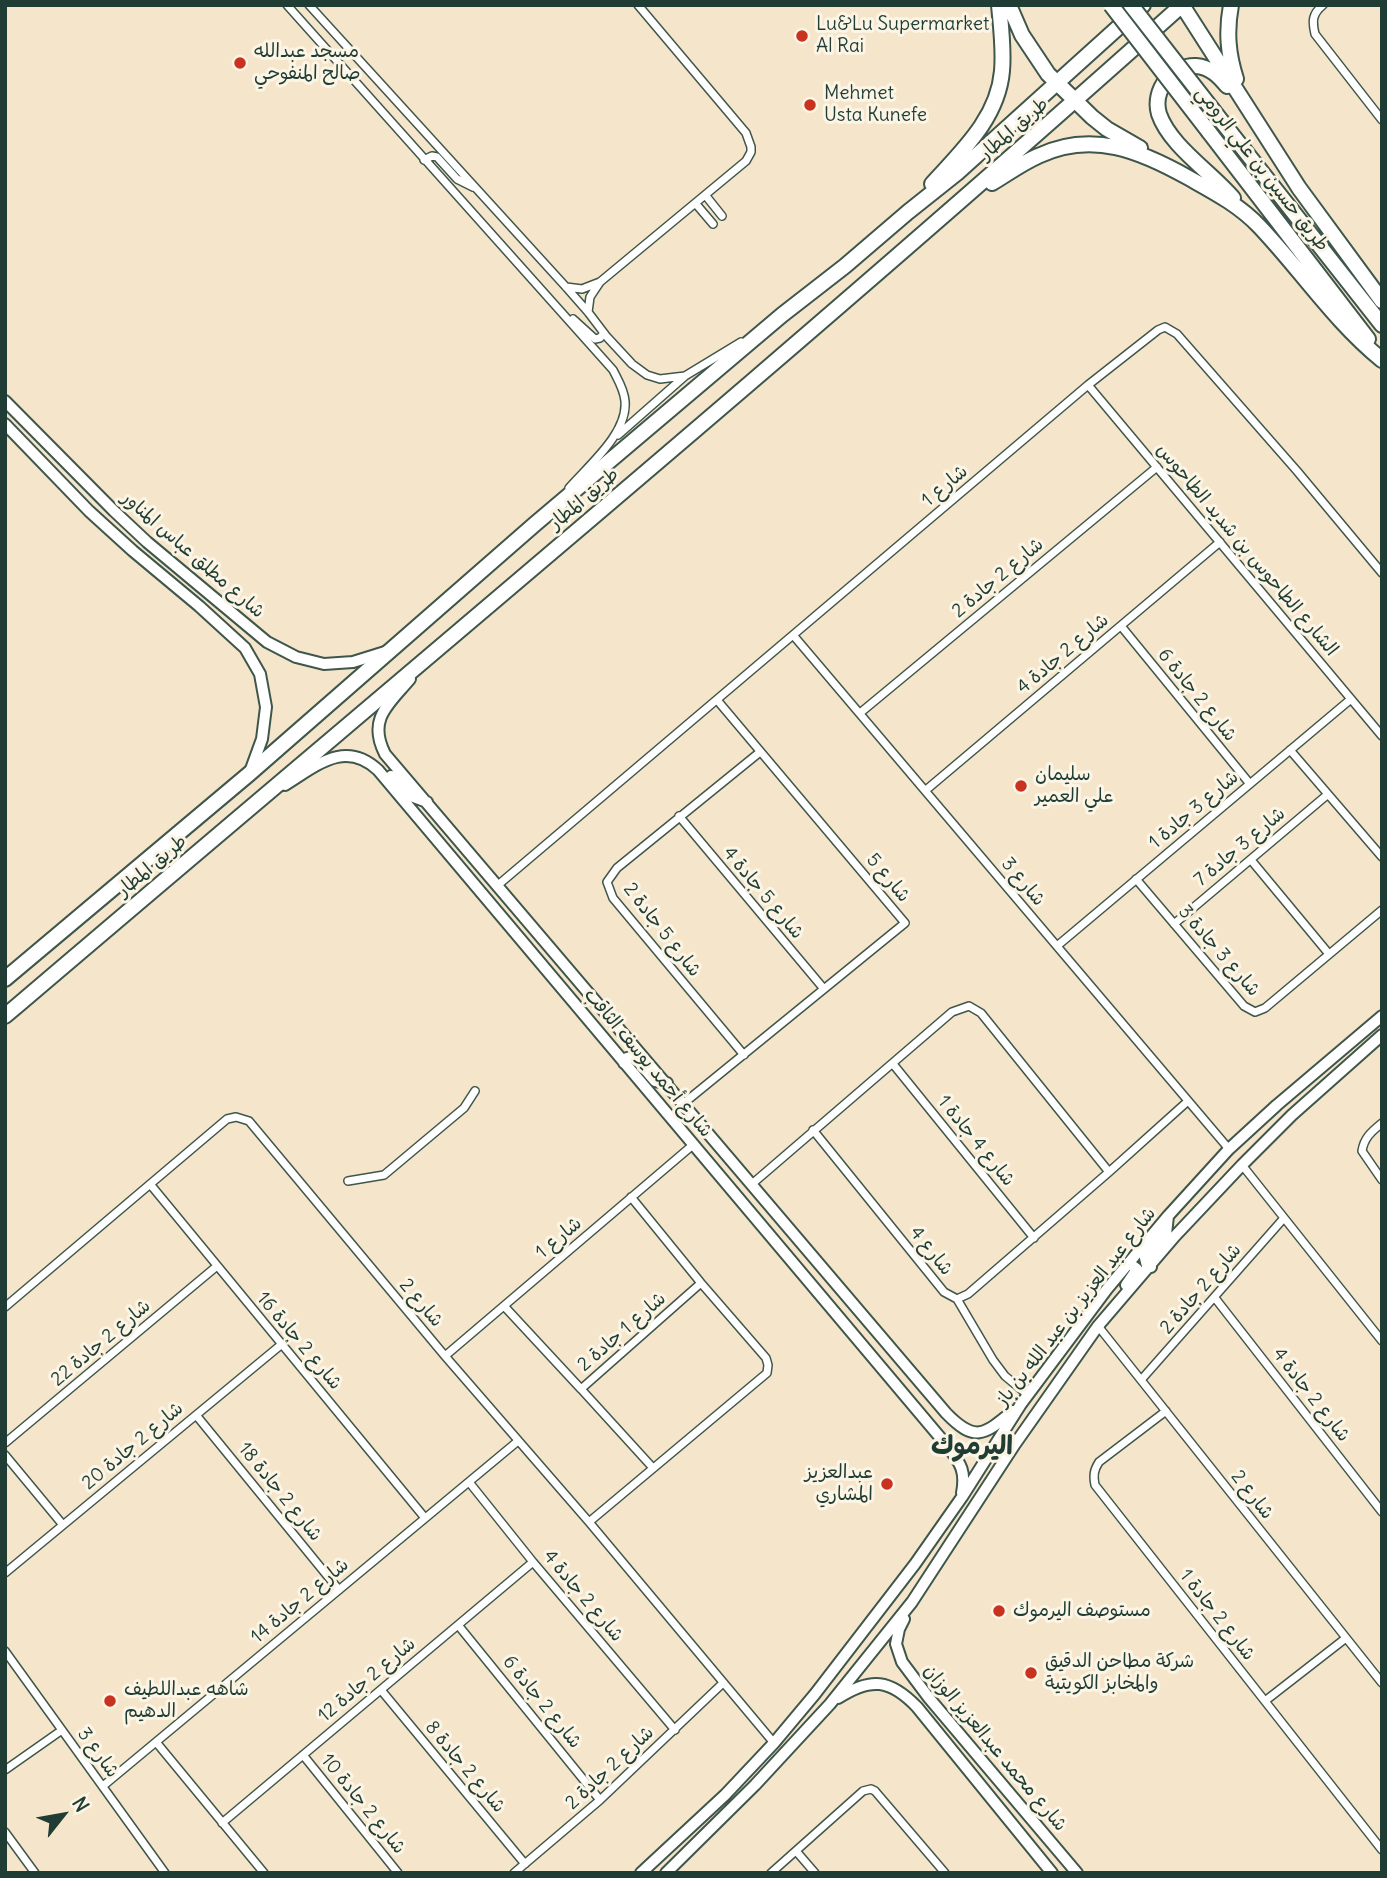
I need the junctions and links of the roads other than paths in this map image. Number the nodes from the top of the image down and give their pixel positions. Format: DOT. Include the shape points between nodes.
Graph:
graph roads {
  1 [pos="287,5"];
  2 [pos="309,5"];
  3 [pos="638,5"];
  4 [pos="999,5"];
  5 [pos="1009,5"];
  6 [pos="1111,5"];
  7 [pos="1131,5"];
  8 [pos="1143,5"];
  9 [pos="1182,5"];
  10 [pos="1231,5"];
  11 [pos="1323,5"];
  12 [pos="1057,83"];
  13 [pos="1242,97"];
  14 [pos="1075,101"];
  15 [pos="1382,120"];
  16 [pos="424,160"];
  17 [pos="1158,161"];
  18 [pos="477,189"];
  19 [pos="706,196"];
  20 [pos="696,204"];
  21 [pos="955,206"];
  22 [pos="908,212"];
  23 [pos="1245,212"];
  24 [pos="722,216"];
  25 [pos="713,225"];
  26 [pos="600,282"];
  27 [pos="566,288"];
  28 [pos="1382,301"];
  29 [pos="561,311"];
  30 [pos="588,312"];
  31 [pos="782,315"];
  32 [pos="1382,325"];
  33 [pos="604,333"];
  34 [pos="1382,358"];
  35 [pos="685,376"];
  36 [pos="1088,385"];
  37 [pos="5,401"];
  38 [pos="5,424"];
  39 [pos="609,443"];
  40 [pos="1157,467"];
  41 [pos="535,524"];
  42 [pos="1220,542"];
  43 [pos="1382,573"];
  44 [pos="198,583"];
  45 [pos="183,594"];
  46 [pos="1121,626"];
  47 [pos="793,635"];
  48 [pos="391,650"];
  49 [pos="431,653"];
  50 [pos="1351,699"];
  51 [pos="717,700"];
  52 [pos="860,713"];
  53 [pos="1382,736"];
  54 [pos="1290,750"];
  55 [pos="761,752"];
  56 [pos="378,770"];
  57 [pos="249,774"];
  58 [pos="1250,784"];
  59 [pos="926,790"];
  60 [pos="1327,795"];
  61 [pos="428,802"];
  62 [pos="253,805"];
  63 [pos="679,816"];
  64 [pos="1382,857"];
  65 [pos="1251,860"];
  66 [pos="1136,879"];
  67 [pos="498,885"];
  68 [pos="1382,910"];
  69 [pos="1174,924"];
  70 [pos="1057,946"];
  71 [pos="1329,954"];
  72 [pos="5,979"];
  73 [pos="824,989"];
  74 [pos="5,1016"];
  75 [pos="1382,1016"];
  76 [pos="1382,1021"];
  77 [pos="1382,1035"];
  78 [pos="1352,1040"];
  79 [pos="1368,1046"];
  80 [pos="744,1055"];
  81 [pos="624,1063"];
  82 [pos="893,1064"];
  83 [pos="667,1083"];
  84 [pos="1321,1089"];
  85 [pos="475,1091"];
  86 [pos="1188,1101"];
  87 [pos="684,1103"];
  88 [pos="1382,1124"];
  89 [pos="813,1130"];
  90 [pos="694,1144"];
  91 [pos="1229,1149"];
  92 [pos="1242,1164"];
  93 [pos="1109,1172"];
  94 [pos="1382,1180"];
  95 [pos="348,1181"];
  96 [pos="149,1184"];
  97 [pos="752,1184"];
  98 [pos="631,1197"];
  99 [pos="1168,1216"];
  100 [pos="1284,1218"];
  101 [pos="1034,1238"];
  102 [pos="1129,1263"];
  103 [pos="217,1266"];
  104 [pos="1150,1267"];
  105 [pos="701,1283"];
  106 [pos="1215,1298"];
  107 [pos="957,1299"];
  108 [pos="503,1306"];
  109 [pos="5,1307"];
  110 [pos="1111,1311"];
  111 [pos="1098,1326"];
  112 [pos="1382,1341"];
  113 [pos="282,1344"];
  114 [pos="445,1356"];
  115 [pos="1141,1380"];
  116 [pos="581,1389"];
  117 [pos="906,1395"];
  118 [pos="1024,1400"];
  119 [pos="1166,1411"];
  120 [pos="946,1413"];
  121 [pos="196,1415"];
  122 [pos="518,1441"];
  123 [pos="5,1443"];
  124 [pos="5,1455"];
  125 [pos="653,1468"];
  126 [pos="468,1482"];
  127 [pos="962,1497"];
  128 [pos="1382,1512"];
  129 [pos="425,1518"];
  130 [pos="589,1522"];
  131 [pos="63,1525"];
  132 [pos="533,1562"];
  133 [pos="5,1573"];
  134 [pos="339,1590"];
  135 [pos="912,1602"];
  136 [pos="458,1625"];
  137 [pos="1346,1638"];
  138 [pos="6,1652"];
  139 [pos="723,1682"];
  140 [pos="1382,1683"];
  141 [pos="381,1690"];
  142 [pos="929,1698"];
  143 [pos="1265,1701"];
  144 [pos="830,1703"];
  145 [pos="917,1707"];
  146 [pos="62,1730"];
  147 [pos="675,1730"];
  148 [pos="156,1742"];
  149 [pos="774,1743"];
  150 [pos="303,1755"];
  151 [pos="5,1770"];
  152 [pos="103,1786"];
  153 [pos="600,1800"];
  154 [pos="222,1823"];
  155 [pos="693,1824"];
  156 [pos="5,1832"];
  157 [pos="1025,1839"];
  158 [pos="1382,1850"];
  159 [pos="796,1851"];
  160 [pos="1068,1863"];
  161 [pos="525,1864"];
  162 [pos="668,1871"];
  163 [pos="644,1872"];
  164 [pos="35,1873"];
  165 [pos="165,1873"];
  166 [pos="264,1873"];
  167 [pos="398,1873"];
  168 [pos="514,1873"];
  169 [pos="771,1873"];
  170 [pos="815,1873"];
  171 [pos="945,1873"];
  172 [pos="1052,1873"];
  173 [pos="1077,1873"];
  1 -- 16 [label="street"];
  2 -- 18 [label="street"];
  3 -- 19 [label="street" via="749,138 751,152 746,161"];
  4 -- 22 [label="highway" via="1003,69 993,106 970,142"];
  5 -- 12 [label="highway" via="1037,60"];
  6 -- 34 [label="highway, طريق حسين بن علي الرومي, bridge"];
  7 -- 32 [label="highway, طريق حسين بن علي الرومي, bridge"];
  8 -- 12 [label="highway, طريق المطار"];
  9 -- 13 [label="highway"];
  9 -- 14 [label="highway, طريق المطار"];
  10 -- 13 [label="highway" via="1228,48"];
  11 -- 15 [label="street" via="1312,19 1315,34"];
  12 -- 14 [label="highway"];
  12 -- 22 [label="highway, طريق المطار"];
  13 -- 23 [label="highway" via="1209,69 1183,68 1163,84 1158,110 1174,139"];
  13 -- 28 [label="highway" via="1299,188"];
  14 -- 17 [label="highway" via="1107,129"];
  14 -- 21 [label="highway, طريق المطار"];
  16 -- 18 [label="street" via="437,157 457,179"];
  16 -- 29 [label="street"];
  17 -- 21 [label="highway" via="1112,146 1063,146 1025,162"];
  17 -- 23 [label="highway"];
  18 -- 27 [label="street"];
  19 -- 20 [label="street"];
  19 -- 24 [label="street"];
  20 -- 25 [label="street"];
  20 -- 26 [label="street"];
  21 -- 49 [label="highway, طريق المطار"];
  22 -- 31 [label="highway, طريق المطار"];
  23 -- 34 [label="highway" via="1338,319"];
  26 -- 27 [label="street" via="582,289"];
  26 -- 30 [label="street" via="590,297"];
  27 -- 30 [label="street"];
  29 -- 33 [label="street" via="596,339"];
  29 -- 39 [label="street" via="613,370 622,387 625,413"];
  30 -- 33 [label="street"];
  31 -- 35 [label="street"];
  31 -- 41 [label="highway, طريق المطار"];
  33 -- 35 [label="street" via="647,375 660,379"];
  35 -- 39 [label="street"];
  36 -- 40 [label="street, الشارع الطاحوس بن شديد الطاحوس"];
  36 -- 43 [label="street, شارع 1" via="1152,334 1171,329"];
  36 -- 47 [label="street, شارع 1"];
  37 -- 44 [label="street, شارع مطلق عباس المناور" via="114,511"];
  38 -- 45 [label="street, شارع مطلق عباس المناور" via="89,511"];
  39 -- 41 [label="street"];
  40 -- 42 [label="street, الشارع الطاحوس بن شديد الطاحوس"];
  40 -- 52 [label="street, شارع 2 جادة 2"];
  41 -- 48 [label="highway, طريق المطار"];
  42 -- 46 [label="street, شارع 2 جادة 4"];
  42 -- 50 [label="street, الشارع الطاحوس بن شديد الطاحوس"];
  44 -- 45 [label="street" via="192,594"];
  44 -- 48 [label="street, شارع مطلق عباس المناور" via="267,642 296,657 324,664 353,662"];
  45 -- 57 [label="street, شارع مطلق عباس المناور" via="245,648 260,674 266,707 262,739"];
  46 -- 58 [label="street, شارع 2 جادة 6"];
  46 -- 59 [label="street, شارع 2 جادة 4"];
  47 -- 51 [label="street, شارع 1"];
  47 -- 52 [label="street, شارع 3"];
  48 -- 57 [label="highway, طريق المطار"];
  49 -- 61 [label="street, شارع أحمد يوسف الثاقب" via="378,723 385,754"];
  49 -- 62 [label="highway, طريق المطار"];
  50 -- 53 [label="street, الشارع الطاحوس بن شديد الطاحوس"];
  50 -- 54 [label="street, شارع 3 جادة 1"];
  51 -- 55 [label="street, شارع 5"];
  51 -- 67 [label="street, شارع 1"];
  52 -- 59 [label="street, شارع 3"];
  54 -- 58 [label="street, شارع 3 جادة 1"];
  54 -- 60 [label="street"];
  55 -- 63 [label="street, شارع 5 جادة 2"];
  55 -- 73 [label="street, شارع 5" via="905,923"];
  56 -- 61 [label="street" via="388,772 411,796"];
  56 -- 62 [label="street, شارع أحمد يوسف الثاقب" via="356,756 335,757"];
  56 -- 81 [label="street, شارع أحمد يوسف الثاقب"];
  57 -- 72 [label="highway, طريق المطار"];
  58 -- 66 [label="street, شارع 3 جادة 1"];
  59 -- 70 [label="street, شارع 3"];
  60 -- 64 [label="street"];
  60 -- 65 [label="street, شارع 3 جادة 7"];
  61 -- 67 [label="street, شارع أحمد يوسف الثاقب"];
  62 -- 74 [label="highway, طريق المطار"];
  63 -- 73 [label="street, شارع 5 جادة 4"];
  63 -- 80 [label="street, شارع 5 جادة 2" via="617,868 607,882 613,898"];
  65 -- 69 [label="street, شارع 3 جادة 7"];
  65 -- 71 [label="street"];
  66 -- 69 [label="street, شارع 3 جادة 3"];
  66 -- 70 [label="street, شارع 3 جادة 1"];
  67 -- 83 [label="street, شارع أحمد يوسف الثاقب"];
  68 -- 71 [label="street, شارع 3 جادة 3"];
  69 -- 71 [label="street, شارع 3 جادة 3" via="1244,1006 1255,1012"];
  70 -- 86 [label="street, شارع 3"];
  73 -- 80 [label="street, شارع 5"];
  75 -- 78 [label="street, شارع عبد العزيز بن عبد الله بن باز"];
  76 -- 79 [label="street" via="1363,1038"];
  77 -- 79 [label="street, شارع عبد العزيز بن عبد الله بن باز"];
  78 -- 84 [label="street" via="1356,1047"];
  78 -- 91 [label="street, شارع عبد العزيز بن عبد الله بن باز"];
  79 -- 84 [label="street, شارع عبد العزيز بن عبد الله بن باز"];
  80 -- 87 [label="street, شارع 5"];
  81 -- 83 [label="street" via="632,1057 655,1081"];
  81 -- 90 [label="street, شارع أحمد يوسف الثاقب"];
  82 -- 89 [label="street"];
  82 -- 93 [label="street" via="953,1012 969,1006 981,1013"];
  82 -- 101 [label="street, شارع 4 جادة 1"];
  83 -- 87 [label="street, شارع أحمد يوسف الثاقب"];
  84 -- 92 [label="street, شارع عبد العزيز بن عبد الله بن باز"];
  85 -- 95 [label="street" via="464,1108 384,1175"];
  86 -- 91 [label="street, شارع 3"];
  86 -- 93 [label="street, شارع 4"];
  87 -- 97 [label="street, شارع أحمد يوسف الثاقب"];
  88 -- 94 [label="street" via="1371,1132 1362,1151"];
  89 -- 97 [label="street"];
  89 -- 107 [label="street, شارع 4" via="944,1292"];
  90 -- 98 [label="street, شارع 1"];
  90 -- 117 [label="street, شارع أحمد يوسف الثاقب"];
  91 -- 99 [label="street, شارع عبد العزيز بن عبد الله بن باز"];
  92 -- 100 [label="street"];
  92 -- 104 [label="street, شارع عبد العزيز بن عبد الله بن باز"];
  93 -- 101 [label="street, شارع 4"];
  96 -- 103 [label="street, شارع 2 جادة 16"];
  96 -- 109 [label="street, شارع 2"];
  96 -- 114 [label="street, شارع 2" via="227,1119 248,1121"];
  97 -- 120 [label="street, شارع أحمد يوسف الثاقب"];
  98 -- 105 [label="street"];
  98 -- 108 [label="street, شارع 1"];
  99 -- 102 [label="street, شارع عبد العزيز بن عبد الله بن باز"];
  99 -- 104 [label="street" via="1166,1234 1145,1258"];
  100 -- 106 [label="street, شارع 2 جادة 2"];
  100 -- 112 [label="street"];
  101 -- 107 [label="street, شارع 4"];
  102 -- 110 [label="street" via="1136,1273 1114,1299"];
  102 -- 118 [label="street, شارع عبد العزيز بن عبد الله بن باز"];
  103 -- 113 [label="street, شارع 2 جادة 16"];
  103 -- 123 [label="street, شارع 2 جادة 22"];
  104 -- 110 [label="street, شارع عبد العزيز بن عبد الله بن باز"];
  105 -- 116 [label="street, شارع 1 جادة 2"];
  105 -- 125 [label="street" via="766,1358 767,1373"];
  106 -- 115 [label="street, شارع 2 جادة 2"];
  106 -- 128 [label="street, شارع 2 جادة 4"];
  107 -- 118 [label="street" via="993,1360"];
  108 -- 114 [label="street, شارع 1"];
  108 -- 116 [label="street"];
  110 -- 111 [label="street, شارع عبد العزيز بن عبد الله بن باز"];
  111 -- 115 [label="street, شارع 2"];
  111 -- 135 [label="street, شارع عبد العزيز بن عبد الله بن باز"];
  113 -- 121 [label="street, شارع 2 جادة 20"];
  113 -- 129 [label="street, شارع 2 جادة 16"];
  114 -- 122 [label="street, شارع 2"];
  115 -- 119 [label="street, شارع 2"];
  116 -- 125 [label="street, شارع 1 جادة 2"];
  117 -- 120 [label="street" via="933,1420 939,1422"];
  117 -- 127 [label="street, شارع أحمد يوسف الثاقب" via="960,1463 965,1479"];
  118 -- 120 [label="street, شارع أحمد يوسف الثاقب" via="990,1430 975,1433"];
  118 -- 127 [label="street, شارع عبد العزيز بن عبد الله بن باز"];
  119 -- 137 [label="street, شارع 2"];
  119 -- 143 [label="street, شارع 2 جادة 1" via="1099,1462 1094,1470 1095,1485"];
  121 -- 131 [label="street, شارع 2 جادة 20"];
  121 -- 134 [label="street, شارع 2 جادة 18"];
  122 -- 126 [label="street, شارع 2 جادة 14"];
  122 -- 130 [label="street, شارع 2"];
  124 -- 131 [label="street"];
  125 -- 130 [label="street"];
  126 -- 129 [label="street, شارع 2 جادة 14"];
  126 -- 132 [label="street, شارع 2 جادة 4"];
  127 -- 149 [label="street, شارع عبد العزيز بن عبد الله بن باز"];
  129 -- 134 [label="street, شارع 2 جادة 14"];
  130 -- 139 [label="street, شارع 2"];
  131 -- 133 [label="street, شارع 2 جادة 20"];
  132 -- 136 [label="street, شارع 2 جادة 12"];
  132 -- 147 [label="street, شارع 2 جادة 4"];
  134 -- 148 [label="street, شارع 2 جادة 14"];
  135 -- 142 [label="street, شارع محمد عبدالعزيز الوزان" via="896,1644 902,1662"];
  135 -- 144 [label="street, شارع عبد العزيز بن عبد الله بن باز"];
  136 -- 141 [label="street, شارع 2 جادة 12"];
  136 -- 153 [label="street, شارع 2 جادة 6"];
  137 -- 140 [label="street, شارع 2"];
  137 -- 143 [label="street"];
  138 -- 146 [label="street, شارع 3"];
  139 -- 147 [label="street, شارع 2 جادة 2"];
  139 -- 149 [label="street, شارع 2"];
  141 -- 150 [label="street, شارع 2 جادة 12"];
  141 -- 161 [label="street, شارع 2 جادة 8"];
  142 -- 145 [label="street"];
  142 -- 160 [label="street, شارع محمد عبدالعزيز الوزان"];
  143 -- 158 [label="street, شارع 2 جادة 1"];
  144 -- 145 [label="street, شارع محمد عبدالعزيز الوزان" via="854,1688 884,1683"];
  144 -- 162 [label="street, شارع عبد العزيز بن عبد الله بن باز"];
  145 -- 157 [label="street, شارع محمد عبدالعزيز الوزان"];
  146 -- 151 [label="street"];
  146 -- 152 [label="street, شارع 3"];
  147 -- 153 [label="street, شارع 2 جادة 2"];
  148 -- 152 [label="street, شارع 2 جادة 14"];
  148 -- 154 [label="street"];
  149 -- 155 [label="street, شارع عبد العزيز بن عبد الله بن باز"];
  150 -- 154 [label="street, شارع 2 جادة 12"];
  150 -- 167 [label="street, شارع 2 جادة 10"];
  152 -- 165 [label="street, شارع 3"];
  153 -- 161 [label="street, شارع 2 جادة 2"];
  154 -- 166 [label="street"];
  155 -- 162 [label="street" via="666,1856 663,1862"];
  155 -- 163 [label="street, شارع عبد العزيز بن عبد الله بن باز"];
  156 -- 164 [label="street"];
  157 -- 160 [label="street" via="1032,1841 1055,1869"];
  157 -- 172 [label="street, شارع محمد عبدالعزيز الوزان"];
  159 -- 169 [label="street"];
  159 -- 170 [label="street"];
  159 -- 171 [label="street" via="863,1791 871,1789"];
  160 -- 173 [label="street, شارع محمد عبدالعزيز الوزان"];
  161 -- 168 [label="street, شارع 2 جادة 2"];
}
